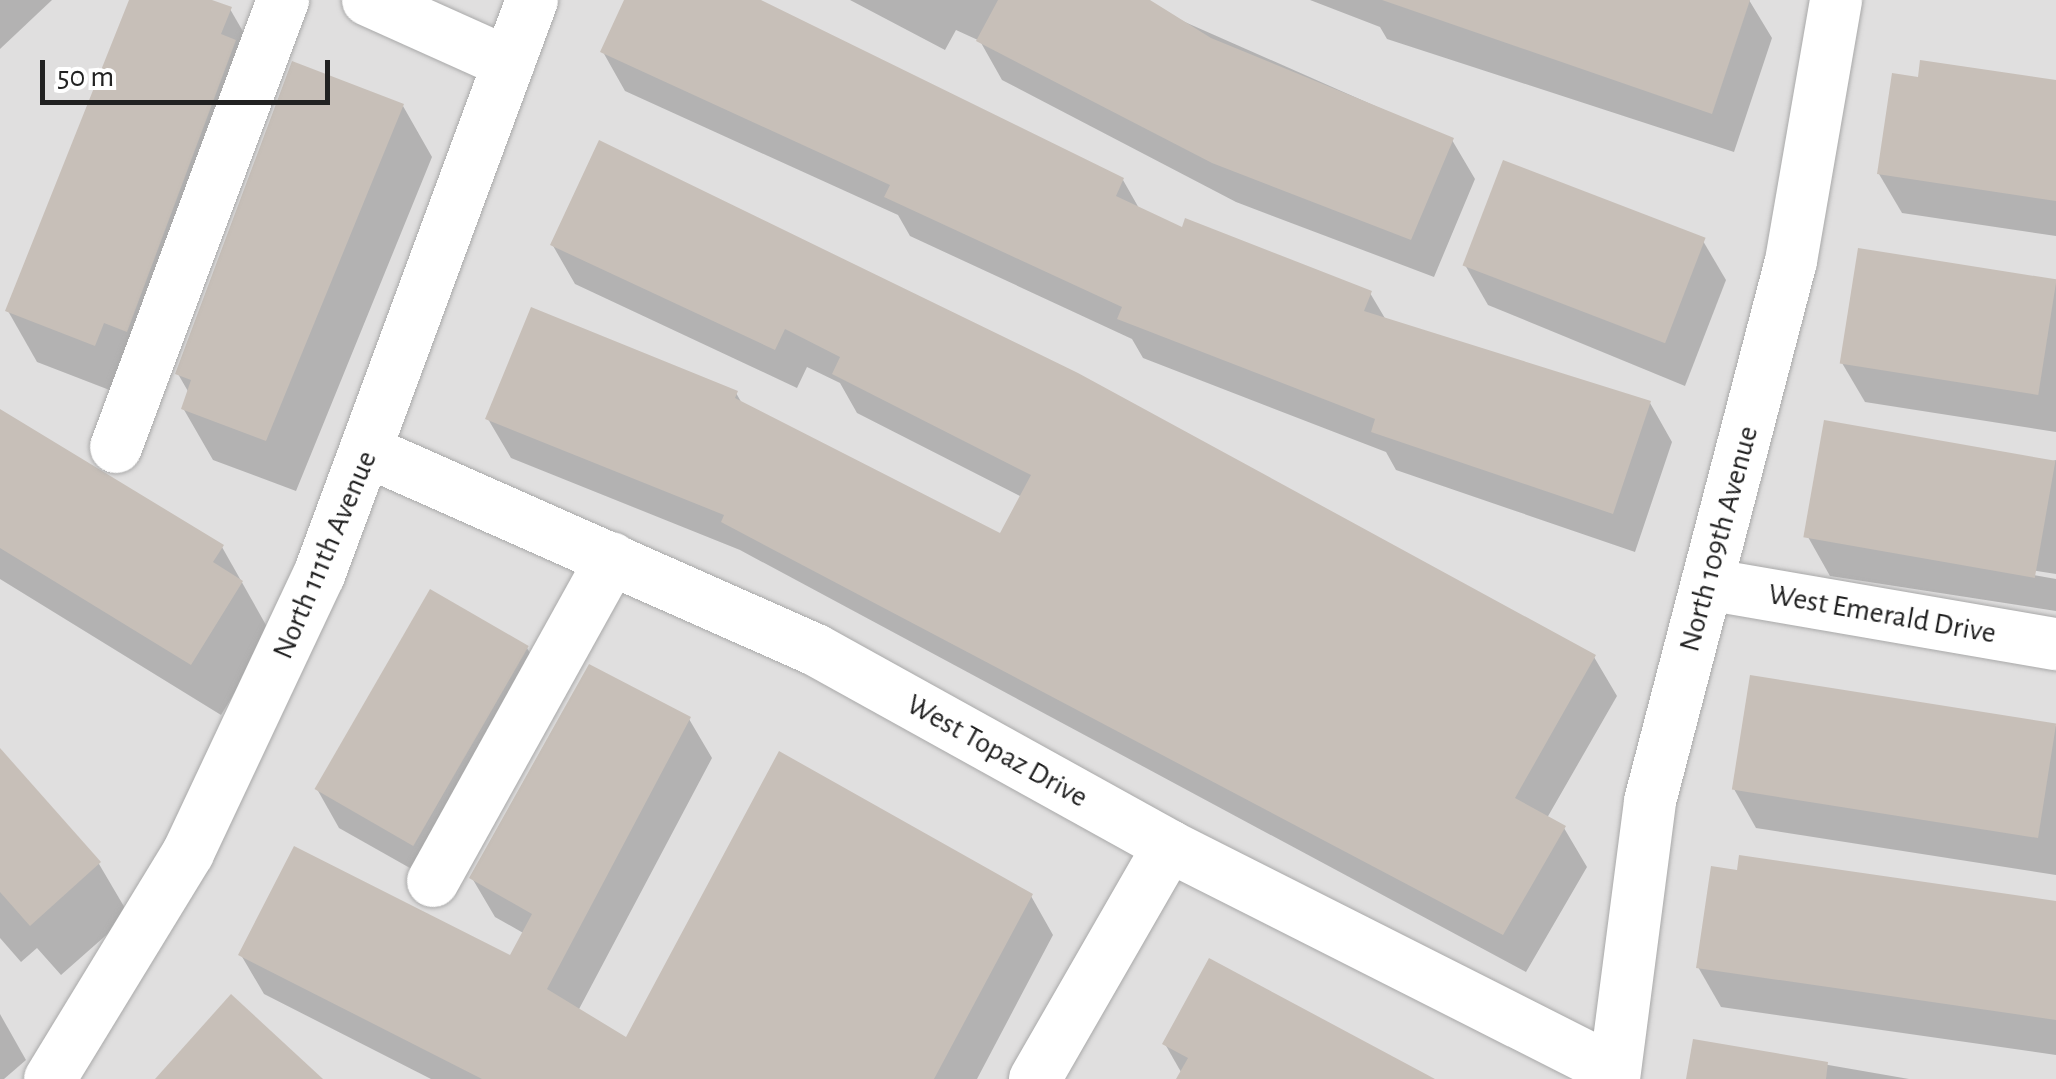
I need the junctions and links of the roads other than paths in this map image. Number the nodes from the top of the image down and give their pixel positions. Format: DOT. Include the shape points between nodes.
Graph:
graph roads {
  1 [pos="284,0"];
  2 [pos="368,0"];
  3 [pos="532,0"];
  4 [pos="1836,0"];
  5 [pos="508,62"];
  6 [pos="116,447"];
  7 [pos="370,452"];
  8 [pos="612,558"];
  9 [pos="1707,584"];
  10 [pos="2056,644"];
  11 [pos="1169,846"];
  12 [pos="433,881"];
  13 [pos="1614,1075"];
  14 [pos="50,1079"];
  15 [pos="1035,1079"];
  1 -- 6 [label="street"];
  2 -- 5 [label="street"];
  3 -- 5 [label="street, North 111th Avenue"];
  4 -- 9 [label="street, North 109th Avenue" via="1791,261"];
  5 -- 7 [label="street, North 111th Avenue"];
  7 -- 8 [label="street, West Topaz Drive"];
  7 -- 14 [label="street, North 111th Avenue" via="227,778"];
  8 -- 11 [label="street, West Topaz Drive" via="816,650"];
  8 -- 12 [label="street"];
  9 -- 10 [label="street, West Emerald Drive"];
  9 -- 13 [label="street, North 109th Avenue" via="1650,801"];
  11 -- 13 [label="street, West Topaz Drive"];
  11 -- 15 [label="street"];
}
